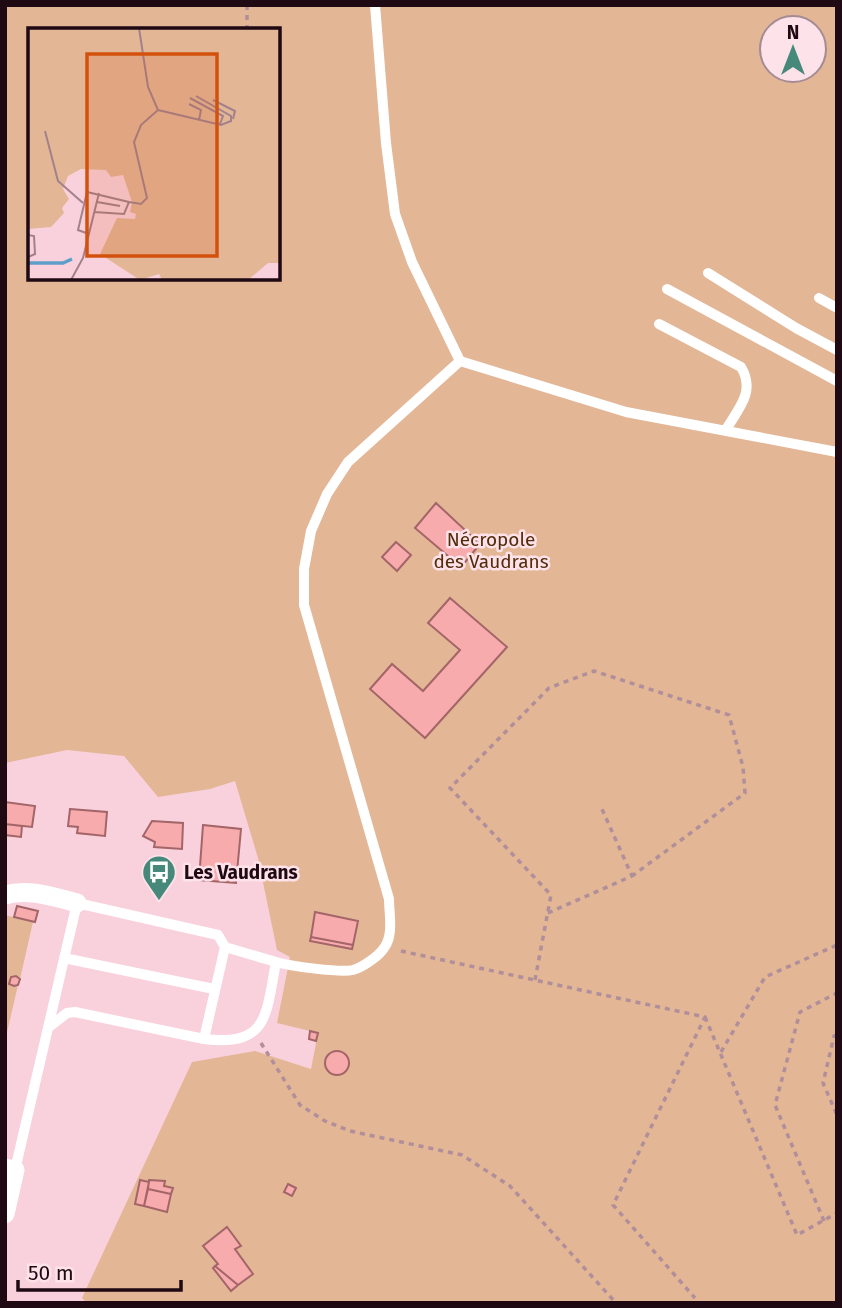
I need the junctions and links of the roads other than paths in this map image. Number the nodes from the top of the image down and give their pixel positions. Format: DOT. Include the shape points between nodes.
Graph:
graph roads {
  1 [pos="375,5"];
  2 [pos="708,272"];
  3 [pos="667,289"];
  4 [pos="819,298"];
  5 [pos="837,308"];
  6 [pos="659,324"];
  7 [pos="837,350"];
  8 [pos="460,362"];
  9 [pos="837,381"];
  10 [pos="725,431"];
  11 [pos="837,452"];
  12 [pos="5,895"];
  13 [pos="77,903"];
  14 [pos="225,947"];
  15 [pos="64,958"];
  16 [pos="276,962"];
  17 [pos="214,989"];
  18 [pos="49,1027"];
  19 [pos="204,1039"];
  20 [pos="10,1169"];
  21 [pos="5,1214"];
  1 -- 8 [label="lane" via="395,214 412,262"];
  2 -- 7 [label="lane"];
  3 -- 9 [label="lane"];
  4 -- 5 [label="lane"];
  6 -- 10 [label="lane" via="741,367 748,378 747,393"];
  8 -- 10 [label="lane" via="626,412"];
  8 -- 16 [label="lane" via="348,462 310,531 304,569 304,605 389,899 390,934 384,948 352,971"];
  10 -- 11 [label="lane"];
  12 -- 13 [label="street" via="39,893"];
  13 -- 14 [label="lane" via="218,935"];
  13 -- 15 [label="lane"];
  14 -- 16 [label="lane"];
  14 -- 17 [label="lane"];
  15 -- 17 [label="lane"];
  15 -- 18 [label="lane"];
  16 -- 19 [label="lane" via="266,1014 255,1032 222,1041"];
  17 -- 19 [label="lane"];
  18 -- 19 [label="lane" via="75,1012"];
  18 -- 20 [label="lane"];
  20 -- 21 [label="street"];
}
